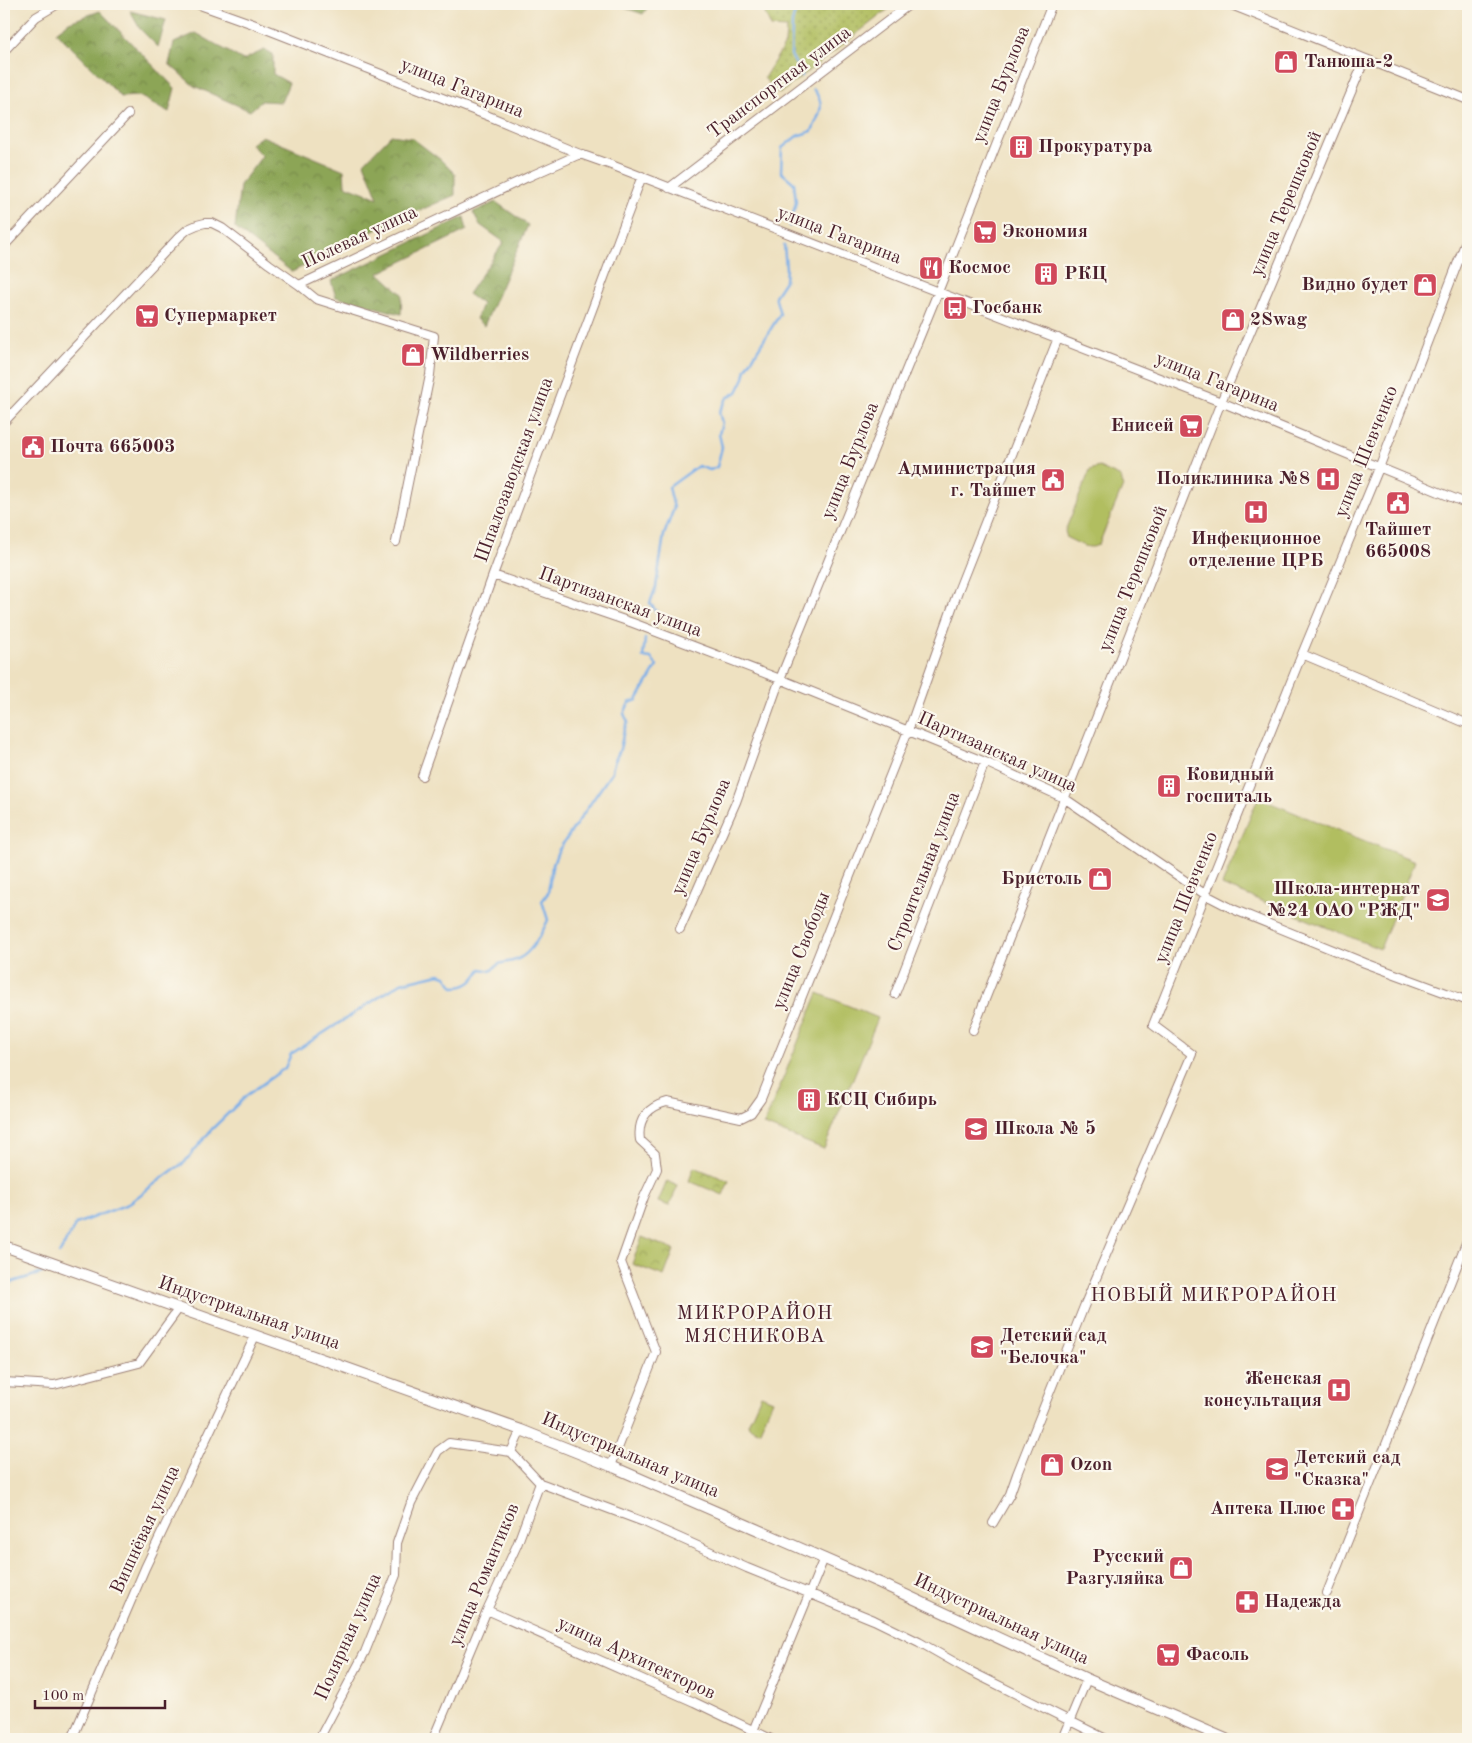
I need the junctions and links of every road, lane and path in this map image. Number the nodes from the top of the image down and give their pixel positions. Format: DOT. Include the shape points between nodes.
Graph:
graph roads {
  1 [pos="58,4"];
  2 [pos="197,4"];
  3 [pos="910,4"];
  4 [pos="1052,4"];
  5 [pos="1229,4"];
  6 [pos="4,51"];
  7 [pos="1366,59"];
  8 [pos="1468,100"];
  9 [pos="128,114"];
  10 [pos="580,154"];
  11 [pos="642,176"];
  12 [pos="669,188"];
  13 [pos="1468,236"];
  14 [pos="4,246"];
  15 [pos="299,285"];
  16 [pos="938,292"];
  17 [pos="1058,338"];
  18 [pos="1222,402"];
  19 [pos="4,422"];
  20 [pos="1379,468"];
  21 [pos="1468,504"];
  22 [pos="396,542"];
  23 [pos="493,575"];
  24 [pos="1302,654"];
  25 [pos="780,679"];
  26 [pos="1468,715"];
  27 [pos="1467,724"];
  28 [pos="908,730"];
  29 [pos="986,762"];
  30 [pos="422,776"];
  31 [pos="1064,798"];
  32 [pos="1206,895"];
  33 [pos="680,929"];
  34 [pos="895,994"];
  35 [pos="1468,1001"];
  36 [pos="973,1030"];
  37 [pos="1468,1238"];
  38 [pos="4,1246"];
  39 [pos="179,1308"];
  40 [pos="255,1336"];
  41 [pos="4,1382"];
  42 [pos="521,1430"];
  43 [pos="512,1452"];
  44 [pos="611,1466"];
  45 [pos="540,1483"];
  46 [pos="993,1523"];
  47 [pos="824,1558"];
  48 [pos="809,1593"];
  49 [pos="1327,1593"];
  50 [pos="487,1610"];
  51 [pos="1087,1679"];
  52 [pos="1069,1721"];
  53 [pos="753,1732"];
  54 [pos="72,1739"];
  55 [pos="319,1739"];
  56 [pos="433,1739"];
  57 [pos="771,1739"];
  58 [pos="1062,1739"];
  59 [pos="1106,1739"];
  60 [pos="1226,1739"];
  1 -- 6 [label="street" via="36,17"];
  2 -- 10 [label="street, улица Гагарина"];
  3 -- 12 [label="street, Транспортная улица"];
  4 -- 16 [label="street, улица Бурлова"];
  5 -- 7 [label="street"];
  7 -- 8 [label="street"];
  7 -- 18 [label="street, улица Терешковой"];
  9 -- 14 [label="street"];
  10 -- 11 [label="street, улица Гагарина"];
  10 -- 15 [label="street, Полевая улица"];
  11 -- 12 [label="street, улица Гагарина"];
  11 -- 23 [label="street, Шпалозаводская улица"];
  12 -- 16 [label="street, улица Гагарина"];
  13 -- 20 [label="street, улица Шевченко"];
  15 -- 19 [label="street, Полевая улица" via="222,228 212,223 192,227"];
  15 -- 22 [label="street" via="316,300 434,336 430,375"];
  16 -- 17 [label="street, улица Гагарина"];
  16 -- 25 [label="street, улица Бурлова"];
  17 -- 18 [label="street, улица Гагарина"];
  17 -- 28 [label="street, улица Свободы" via="958,591"];
  18 -- 20 [label="street, улица Гагарина"];
  18 -- 31 [label="street, улица Терешковой"];
  20 -- 21 [label="street, улица Гагарина"];
  20 -- 24 [label="street, улица Шевченко"];
  23 -- 25 [label="street, Партизанская улица" via="633,623"];
  23 -- 30 [label="street, Шпалозаводская улица"];
  24 -- 27 [label="street"];
  24 -- 32 [label="street, улица Шевченко"];
  25 -- 28 [label="street, Партизанская улица"];
  25 -- 33 [label="street, улица Бурлова" via="736,802"];
  26 -- 27 [label="street"];
  28 -- 29 [label="street, Партизанская улица"];
  28 -- 44 [label="street, улица Свободы" via="761,1099 751,1113 742,1118 667,1102 658,1104 645,1114 640,1125 640,1140 655,1154 657,1170 621,1262 656,1352"];
  29 -- 31 [label="street, Партизанская улица"];
  29 -- 34 [label="street, Строительная улица"];
  31 -- 32 [label="street, Партизанская улица"];
  31 -- 36 [label="street, улица Терешковой"];
  32 -- 35 [label="street, Партизанская улица" via="1365,963"];
  32 -- 46 [label="street, улица Шевченко" via="1153,1025 1192,1054 1085,1304 1010,1494"];
  37 -- 49 [label="street"];
  38 -- 39 [label="street, Индустриальная улица"];
  39 -- 40 [label="street, Индустриальная улица"];
  39 -- 41 [label="street" via="139,1363 54,1385"];
  40 -- 42 [label="street, Индустриальная улица"];
  40 -- 54 [label="street, Вишнёвая улица" via="145,1568"];
  42 -- 43 [label="street"];
  42 -- 44 [label="street, Индустриальная улица"];
  43 -- 45 [label="street"];
  43 -- 55 [label="street, Полярная улица" via="449,1443 438,1451 411,1503 397,1543 396,1575 365,1652"];
  44 -- 47 [label="street, Индустриальная улица"];
  45 -- 48 [label="street" via="644,1522"];
  45 -- 50 [label="street, улица Романтиков" via="517,1545"];
  47 -- 48 [label="street"];
  47 -- 51 [label="street, Индустриальная улица"];
  48 -- 52 [label="street" via="889,1627"];
  48 -- 53 [label="street"];
  50 -- 53 [label="street, улица Архитекторов" via="694,1702"];
  50 -- 56 [label="street, улица Романтиков"];
  51 -- 52 [label="street"];
  51 -- 60 [label="street, Индустриальная улица"];
  52 -- 58 [label="street"];
  52 -- 59 [label="street"];
  53 -- 57 [label="street, улица Архитекторов"];
}
